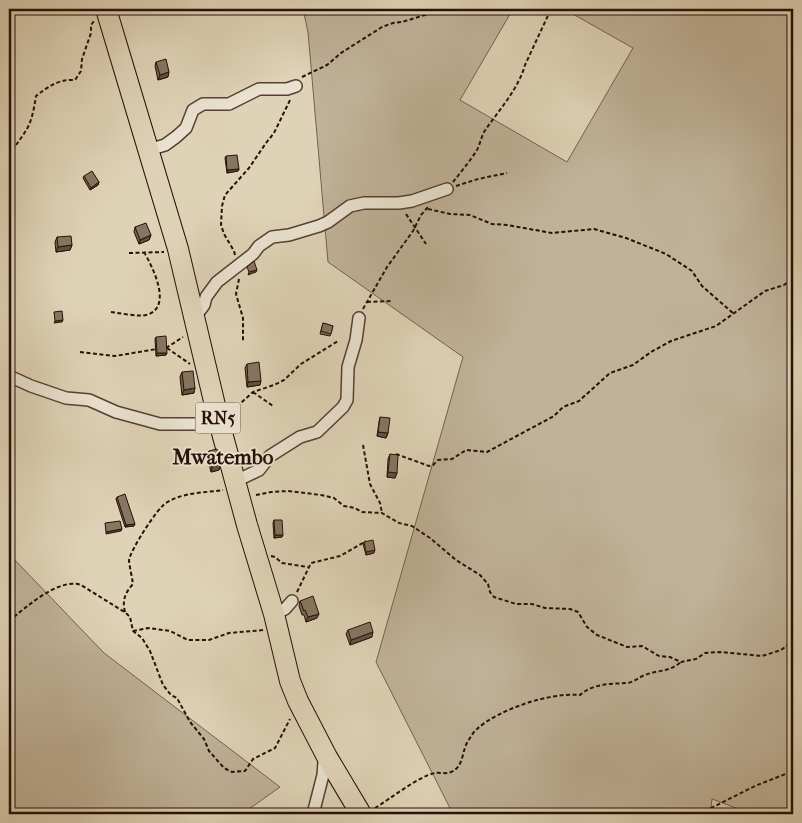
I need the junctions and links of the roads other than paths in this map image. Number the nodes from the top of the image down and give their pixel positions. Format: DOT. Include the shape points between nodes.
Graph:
graph roads {
  1 [pos="101,14"];
  2 [pos="296,86"];
  3 [pos="148,150"];
  4 [pos="447,189"];
  5 [pos="195,316"];
  6 [pos="359,318"];
  7 [pos="9,376"];
  8 [pos="218,418"];
  9 [pos="238,489"];
  10 [pos="292,601"];
  11 [pos="274,620"];
  12 [pos="327,757"];
  13 [pos="367,812"];
  14 [pos="313,814"];
  1 -- 3 [label="highway, RN5"];
  2 -- 3 [label="street" via="259,89 228,104 203,104 194,110 186,128 176,137 165,145"];
  3 -- 5 [label="highway, RN5"];
  4 -- 5 [label="street" via="412,201 350,206 319,226 272,237 217,282"];
  5 -- 8 [label="highway, RN5"];
  6 -- 9 [label="street" via="348,367 344,407 317,432 270,456"];
  7 -- 8 [label="street" via="66,398 89,400 116,412 160,424 196,424"];
  8 -- 9 [label="highway, RN5"];
  9 -- 11 [label="highway, RN5"];
  10 -- 11 [label="street"];
  11 -- 12 [label="highway, RN5" via="290,681"];
  12 -- 13 [label="highway, RN5"];
  12 -- 14 [label="street"];
}
